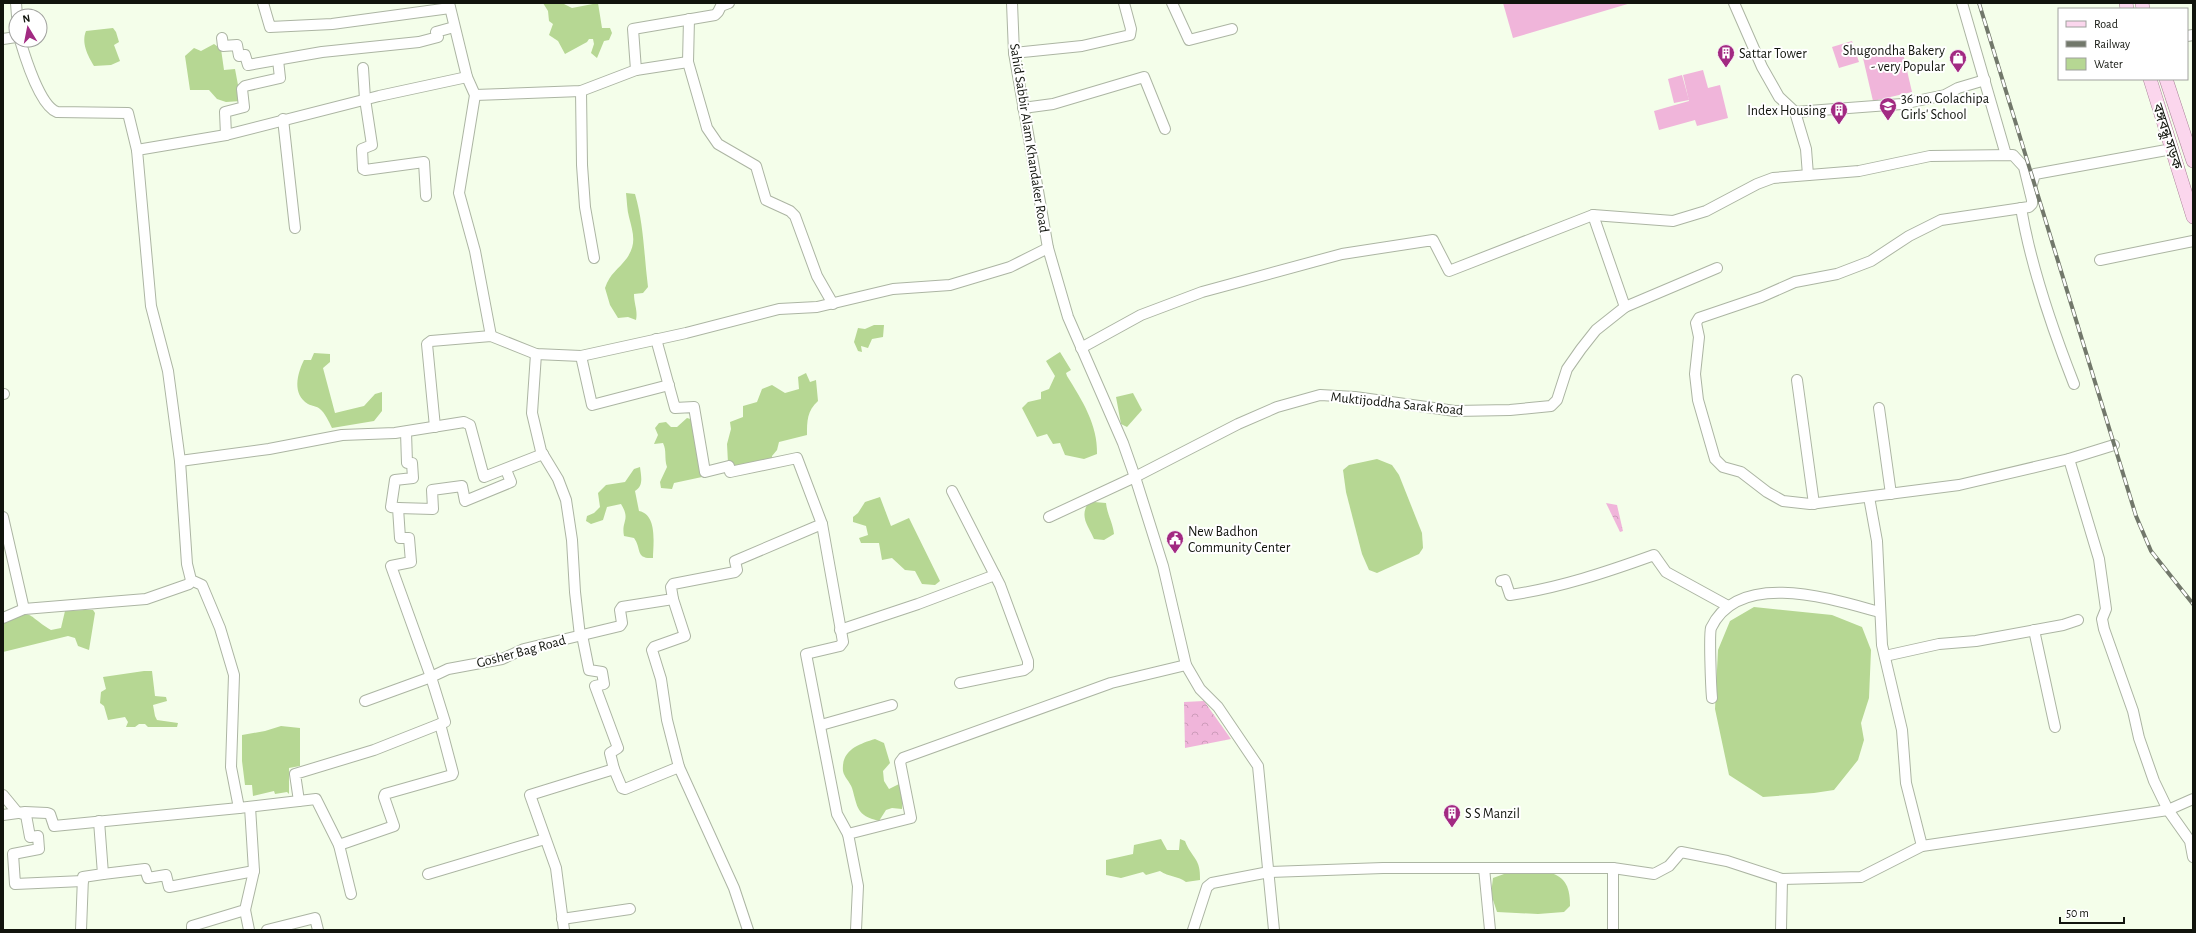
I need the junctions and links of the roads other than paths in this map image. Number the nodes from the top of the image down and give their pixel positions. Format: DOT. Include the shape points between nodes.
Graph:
graph roads {
  1 [pos="263,3"];
  2 [pos="729,3"];
  3 [pos="1012,3"];
  4 [pos="1124,3"];
  5 [pos="1172,3"];
  6 [pos="1734,3"];
  7 [pos="1962,3"];
  8 [pos="450,6"];
  9 [pos="689,19"];
  10 [pos="454,27"];
  11 [pos="1232,29"];
  12 [pos="222,38"];
  13 [pos="23,48"];
  14 [pos="1014,53"];
  15 [pos="278,60"];
  16 [pos="688,62"];
  17 [pos="362,68"];
  18 [pos="636,70"];
  19 [pos="467,77"];
  20 [pos="1985,80"];
  21 [pos="2150,80"];
  22 [pos="2166,80"];
  23 [pos="581,91"];
  24 [pos="475,95"];
  25 [pos="365,99"];
  26 [pos="1023,108"];
  27 [pos="1795,112"];
  28 [pos="283,119"];
  29 [pos="1165,129"];
  30 [pos="226,135"];
  31 [pos="2172,149"];
  32 [pos="137,150"];
  33 [pos="2006,155"];
  34 [pos="2193,161"];
  35 [pos="1808,175"];
  36 [pos="2030,191"];
  37 [pos="426,196"];
  38 [pos="2021,208"];
  39 [pos="1593,215"];
  40 [pos="2193,217"];
  41 [pos="295,228"];
  42 [pos="2193,241"];
  43 [pos="1048,248"];
  44 [pos="594,258"];
  45 [pos="2100,260"];
  46 [pos="1717,268"];
  47 [pos="833,304"];
  48 [pos="1625,307"];
  49 [pos="491,336"];
  50 [pos="656,339"];
  51 [pos="1081,348"];
  52 [pos="536,354"];
  53 [pos="581,356"];
  54 [pos="1797,380"];
  55 [pos="2074,384"];
  56 [pos="669,385"];
  57 [pos="1879,408"];
  58 [pos="435,427"];
  59 [pos="406,432"];
  60 [pos="2114,444"];
  61 [pos="543,454"];
  62 [pos="2069,460"];
  63 [pos="180,461"];
  64 [pos="506,470"];
  65 [pos="1135,477"];
  66 [pos="952,491"];
  67 [pos="1891,494"];
  68 [pos="1869,497"];
  69 [pos="1814,504"];
  70 [pos="398,508"];
  71 [pos="3,517"];
  72 [pos="1049,517"];
  73 [pos="822,524"];
  74 [pos="995,575"];
  75 [pos="191,580"];
  76 [pos="1501,580"];
  77 [pos="673,599"];
  78 [pos="1728,606"];
  79 [pos="24,609"];
  80 [pos="1879,612"];
  81 [pos="3,618"];
  82 [pos="2078,620"];
  83 [pos="840,630"];
  84 [pos="2034,630"];
  85 [pos="581,635"];
  86 [pos="1885,656"];
  87 [pos="1186,665"];
  88 [pos="431,676"];
  89 [pos="960,683"];
  90 [pos="1712,698"];
  91 [pos="365,702"];
  92 [pos="892,704"];
  93 [pos="440,724"];
  94 [pos="821,725"];
  95 [pos="2055,727"];
  96 [pos="680,767"];
  97 [pos="614,769"];
  98 [pos="3,795"];
  99 [pos="2193,798"];
  100 [pos="299,801"];
  101 [pos="250,807"];
  102 [pos="239,808"];
  103 [pos="2168,810"];
  104 [pos="16,812"];
  105 [pos="3,815"];
  106 [pos="99,821"];
  107 [pos="848,834"];
  108 [pos="545,839"];
  109 [pos="339,844"];
  110 [pos="1922,846"];
  111 [pos="2193,857"];
  112 [pos="1484,868"];
  113 [pos="1613,868"];
  114 [pos="254,871"];
  115 [pos="1269,872"];
  116 [pos="103,874"];
  117 [pos="428,874"];
  118 [pos="1782,880"];
  119 [pos="83,881"];
  120 [pos="351,894"];
  121 [pos="630,909"];
  122 [pos="245,910"];
  123 [pos="562,919"];
  124 [pos="81,930"];
  125 [pos="192,930"];
  126 [pos="249,930"];
  127 [pos="268,930"];
  128 [pos="318,930"];
  129 [pos="564,930"];
  130 [pos="748,930"];
  131 [pos="856,930"];
  132 [pos="1193,930"];
  133 [pos="1274,930"];
  134 [pos="1490,930"];
  135 [pos="1613,930"];
  136 [pos="1781,930"];
  1 -- 8 [label="street" via="270,27 332,24"];
  2 -- 9 [label="street" via="721,6 717,14"];
  3 -- 14 [label="street, Sahid Sabbir Alam Khandaker Road"];
  4 -- 14 [label="street" via="1131,29 1130,35 1082,46"];
  5 -- 11 [label="street" via="1189,40"];
  6 -- 27 [label="street" via="1762,67 1779,97"];
  7 -- 20 [label="street"];
  8 -- 10 [label="street"];
  9 -- 16 [label="street"];
  9 -- 18 [label="street" via="633,29"];
  10 -- 15 [label="street" via="436,32 438,37 419,42 322,52"];
  10 -- 19 [label="street"];
  12 -- 15 [label="street" via="223,46 237,45 239,56 245,55 247,65"];
  13 -- 32 [label="street" via="32,78 50,108 57,112 128,113"];
  14 -- 26 [label="street, Sahid Sabbir Alam Khandaker Road"];
  15 -- 30 [label="street" via="280,78 244,86 244,107 225,112"];
  16 -- 18 [label="street"];
  16 -- 47 [label="street" via="710,134 718,144 754,164 766,200 795,216 817,276"];
  17 -- 25 [label="street"];
  18 -- 23 [label="street"];
  19 -- 24 [label="street"];
  19 -- 25 [label="street"];
  20 -- 27 [label="street" via="1945,95 1902,104"];
  20 -- 33 [label="street"];
  21 -- 31 [label="main road, বঙ্গবন্ধু সড়ক"];
  22 -- 34 [label="main road, বঙ্গবন্ধু সড়ক"];
  23 -- 24 [label="street"];
  23 -- 44 [label="street" via="585,207"];
  24 -- 49 [label="street" via="459,194 475,251"];
  25 -- 28 [label="street"];
  25 -- 37 [label="street" via="372,145 362,149 364,170 424,162"];
  26 -- 29 [label="street" via="1053,104 1144,77"];
  26 -- 43 [label="street, Sahid Sabbir Alam Khandaker Road"];
  27 -- 35 [label="street" via="1806,149"];
  28 -- 30 [label="street"];
  28 -- 41 [label="street"];
  30 -- 32 [label="street"];
  31 -- 36 [label="street" via="2035,174"];
  31 -- 40 [label="main road, বঙ্গবন্ধু সড়ক"];
  32 -- 63 [label="street" via="151,306 168,371"];
  33 -- 35 [label="street" via="1930,156 1859,171"];
  33 -- 36 [label="street" via="2013,155 2024,167"];
  35 -- 39 [label="street" via="1773,178 1706,211 1673,221"];
  36 -- 38 [label="street" via="2032,204"];
  38 -- 55 [label="street" via="2049,315"];
  38 -- 69 [label="street" via="1941,220 1909,236 1871,262 1837,274 1795,282 1699,318 1696,323 1699,336 1695,374 1698,400 1715,459 1722,467 1741,472 1783,501"];
  39 -- 48 [label="street"];
  39 -- 51 [label="street" via="1449,271 1433,240 1342,254 1202,292 1140,315"];
  42 -- 45 [label="street"];
  43 -- 47 [label="street" via="1010,267 950,285 893,289"];
  43 -- 51 [label="street, Sahid Sabbir Alam Khandaker Road" via="1068,317"];
  46 -- 48 [label="street, Muktijoddha Sarak Road"];
  47 -- 50 [label="street" via="779,309"];
  48 -- 65 [label="street, Muktijoddha Sarak Road" via="1596,330 1581,349 1567,369 1557,400 1551,406 1455,411 1355,397 1320,396 1277,407 1238,424"];
  49 -- 52 [label="street"];
  49 -- 58 [label="street" via="428,342"];
  50 -- 53 [label="street"];
  50 -- 56 [label="street"];
  51 -- 65 [label="street, Sahid Sabbir Alam Khandaker Road" via="1123,443"];
  52 -- 53 [label="street"];
  52 -- 61 [label="street, Gosher Bag Road" via="532,413"];
  53 -- 56 [label="street" via="592,405"];
  54 -- 69 [label="street"];
  56 -- 73 [label="street" via="675,408 694,407 705,472 729,466 730,472 797,458"];
  57 -- 67 [label="street"];
  58 -- 59 [label="street"];
  58 -- 64 [label="street" via="468,423 482,474 486,477"];
  59 -- 63 [label="street" via="342,435 269,449"];
  59 -- 70 [label="street" via="407,463 412,463 413,478 395,480 391,507"];
  60 -- 62 [label="street"];
  61 -- 64 [label="street"];
  61 -- 85 [label="street, Gosher Bag Road" via="558,479 566,500"];
  62 -- 67 [label="street" via="1959,484"];
  62 -- 103 [label="street" via="2098,560 2106,609 2102,619 2104,629 2154,781"];
  63 -- 75 [label="street"];
  64 -- 70 [label="street" via="511,482 465,500 462,486 432,490 434,509"];
  65 -- 72 [label="street, Muktijoddha Sarak Road"];
  65 -- 87 [label="street, Sahid Sabbir Alam Khandaker Road" via="1163,566"];
  66 -- 74 [label="street"];
  67 -- 68 [label="street"];
  68 -- 69 [label="street"];
  68 -- 80 [label="street" via="1877,541"];
  70 -- 88 [label="street" via="400,538 409,538 410,562 391,566"];
  71 -- 79 [label="street"];
  73 -- 77 [label="street" via="735,561 735,572 673,584"];
  73 -- 83 [label="street"];
  74 -- 83 [label="street"];
  74 -- 89 [label="street" via="1028,661 1028,667 1024,670"];
  75 -- 79 [label="street" via="189,584 146,599"];
  75 -- 102 [label="street" via="202,585 220,628 234,675 231,767"];
  76 -- 78 [label="street" via="1505,580 1510,595 1532,592 1601,574 1654,555 1666,572"];
  77 -- 85 [label="street" via="622,607 620,626"];
  77 -- 96 [label="street" via="686,636 654,647 652,650 661,679 667,720"];
  78 -- 80 [label="street" via="1758,594 1797,593"];
  78 -- 90 [label="street" via="1711,628"];
  79 -- 81 [label="street"];
  80 -- 86 [label="street"];
  82 -- 84 [label="street"];
  83 -- 94 [label="street" via="843,644 806,654"];
  84 -- 86 [label="street" via="1976,641 1939,644"];
  84 -- 95 [label="street"];
  85 -- 88 [label="street, Gosher Bag Road" via="502,658 448,669"];
  85 -- 97 [label="street" via="589,670 602,672 604,684 595,686 618,748 610,753"];
  86 -- 110 [label="street" via="1902,730 1906,783"];
  87 -- 107 [label="street" via="1111,683 903,758 900,762 911,818"];
  87 -- 115 [label="street, Sahid Sabbir Alam Khandaker Road" via="1200,689 1218,707 1258,766"];
  88 -- 91 [label="street, Gosher Bag Road"];
  88 -- 93 [label="street" via="445,719 445,722"];
  92 -- 94 [label="street"];
  93 -- 100 [label="street" via="374,750 296,774"];
  93 -- 109 [label="street" via="452,776 385,794 394,826"];
  94 -- 107 [label="street" via="837,814"];
  96 -- 97 [label="street" via="624,789"];
  96 -- 130 [label="street" via="734,888"];
  97 -- 108 [label="street" via="530,796"];
  98 -- 104 [label="street"];
  99 -- 103 [label="street"];
  100 -- 101 [label="street"];
  100 -- 109 [label="street" via="318,801"];
  101 -- 102 [label="street"];
  101 -- 114 [label="street"];
  102 -- 106 [label="street"];
  103 -- 110 [label="street"];
  103 -- 111 [label="street" via="2190,842"];
  104 -- 105 [label="street"];
  104 -- 106 [label="street" via="50,814 54,826"];
  104 -- 119 [label="street" via="26,815 30,837 38,836 39,848 13,854 15,884"];
  106 -- 116 [label="street"];
  107 -- 131 [label="street" via="858,886"];
  108 -- 117 [label="street"];
  108 -- 123 [label="street" via="556,868"];
  109 -- 120 [label="street"];
  110 -- 118 [label="street" via="1861,876"];
  112 -- 113 [label="street"];
  112 -- 115 [label="street"];
  112 -- 134 [label="street"];
  113 -- 118 [label="street" via="1654,874 1669,866 1680,852 1727,861"];
  113 -- 135 [label="street"];
  114 -- 116 [label="street" via="169,887 166,875 148,878 144,870"];
  114 -- 122 [label="street"];
  115 -- 132 [label="street" via="1209,885"];
  115 -- 133 [label="street, Sahid Sabbir Alam Khandaker Road"];
  116 -- 119 [label="street" via="85,876"];
  118 -- 136 [label="street"];
  119 -- 124 [label="street"];
  121 -- 123 [label="street"];
  122 -- 125 [label="street" via="192,926"];
  122 -- 126 [label="street"];
  123 -- 129 [label="street"];
  127 -- 128 [label="street" via="315,918"];
}
